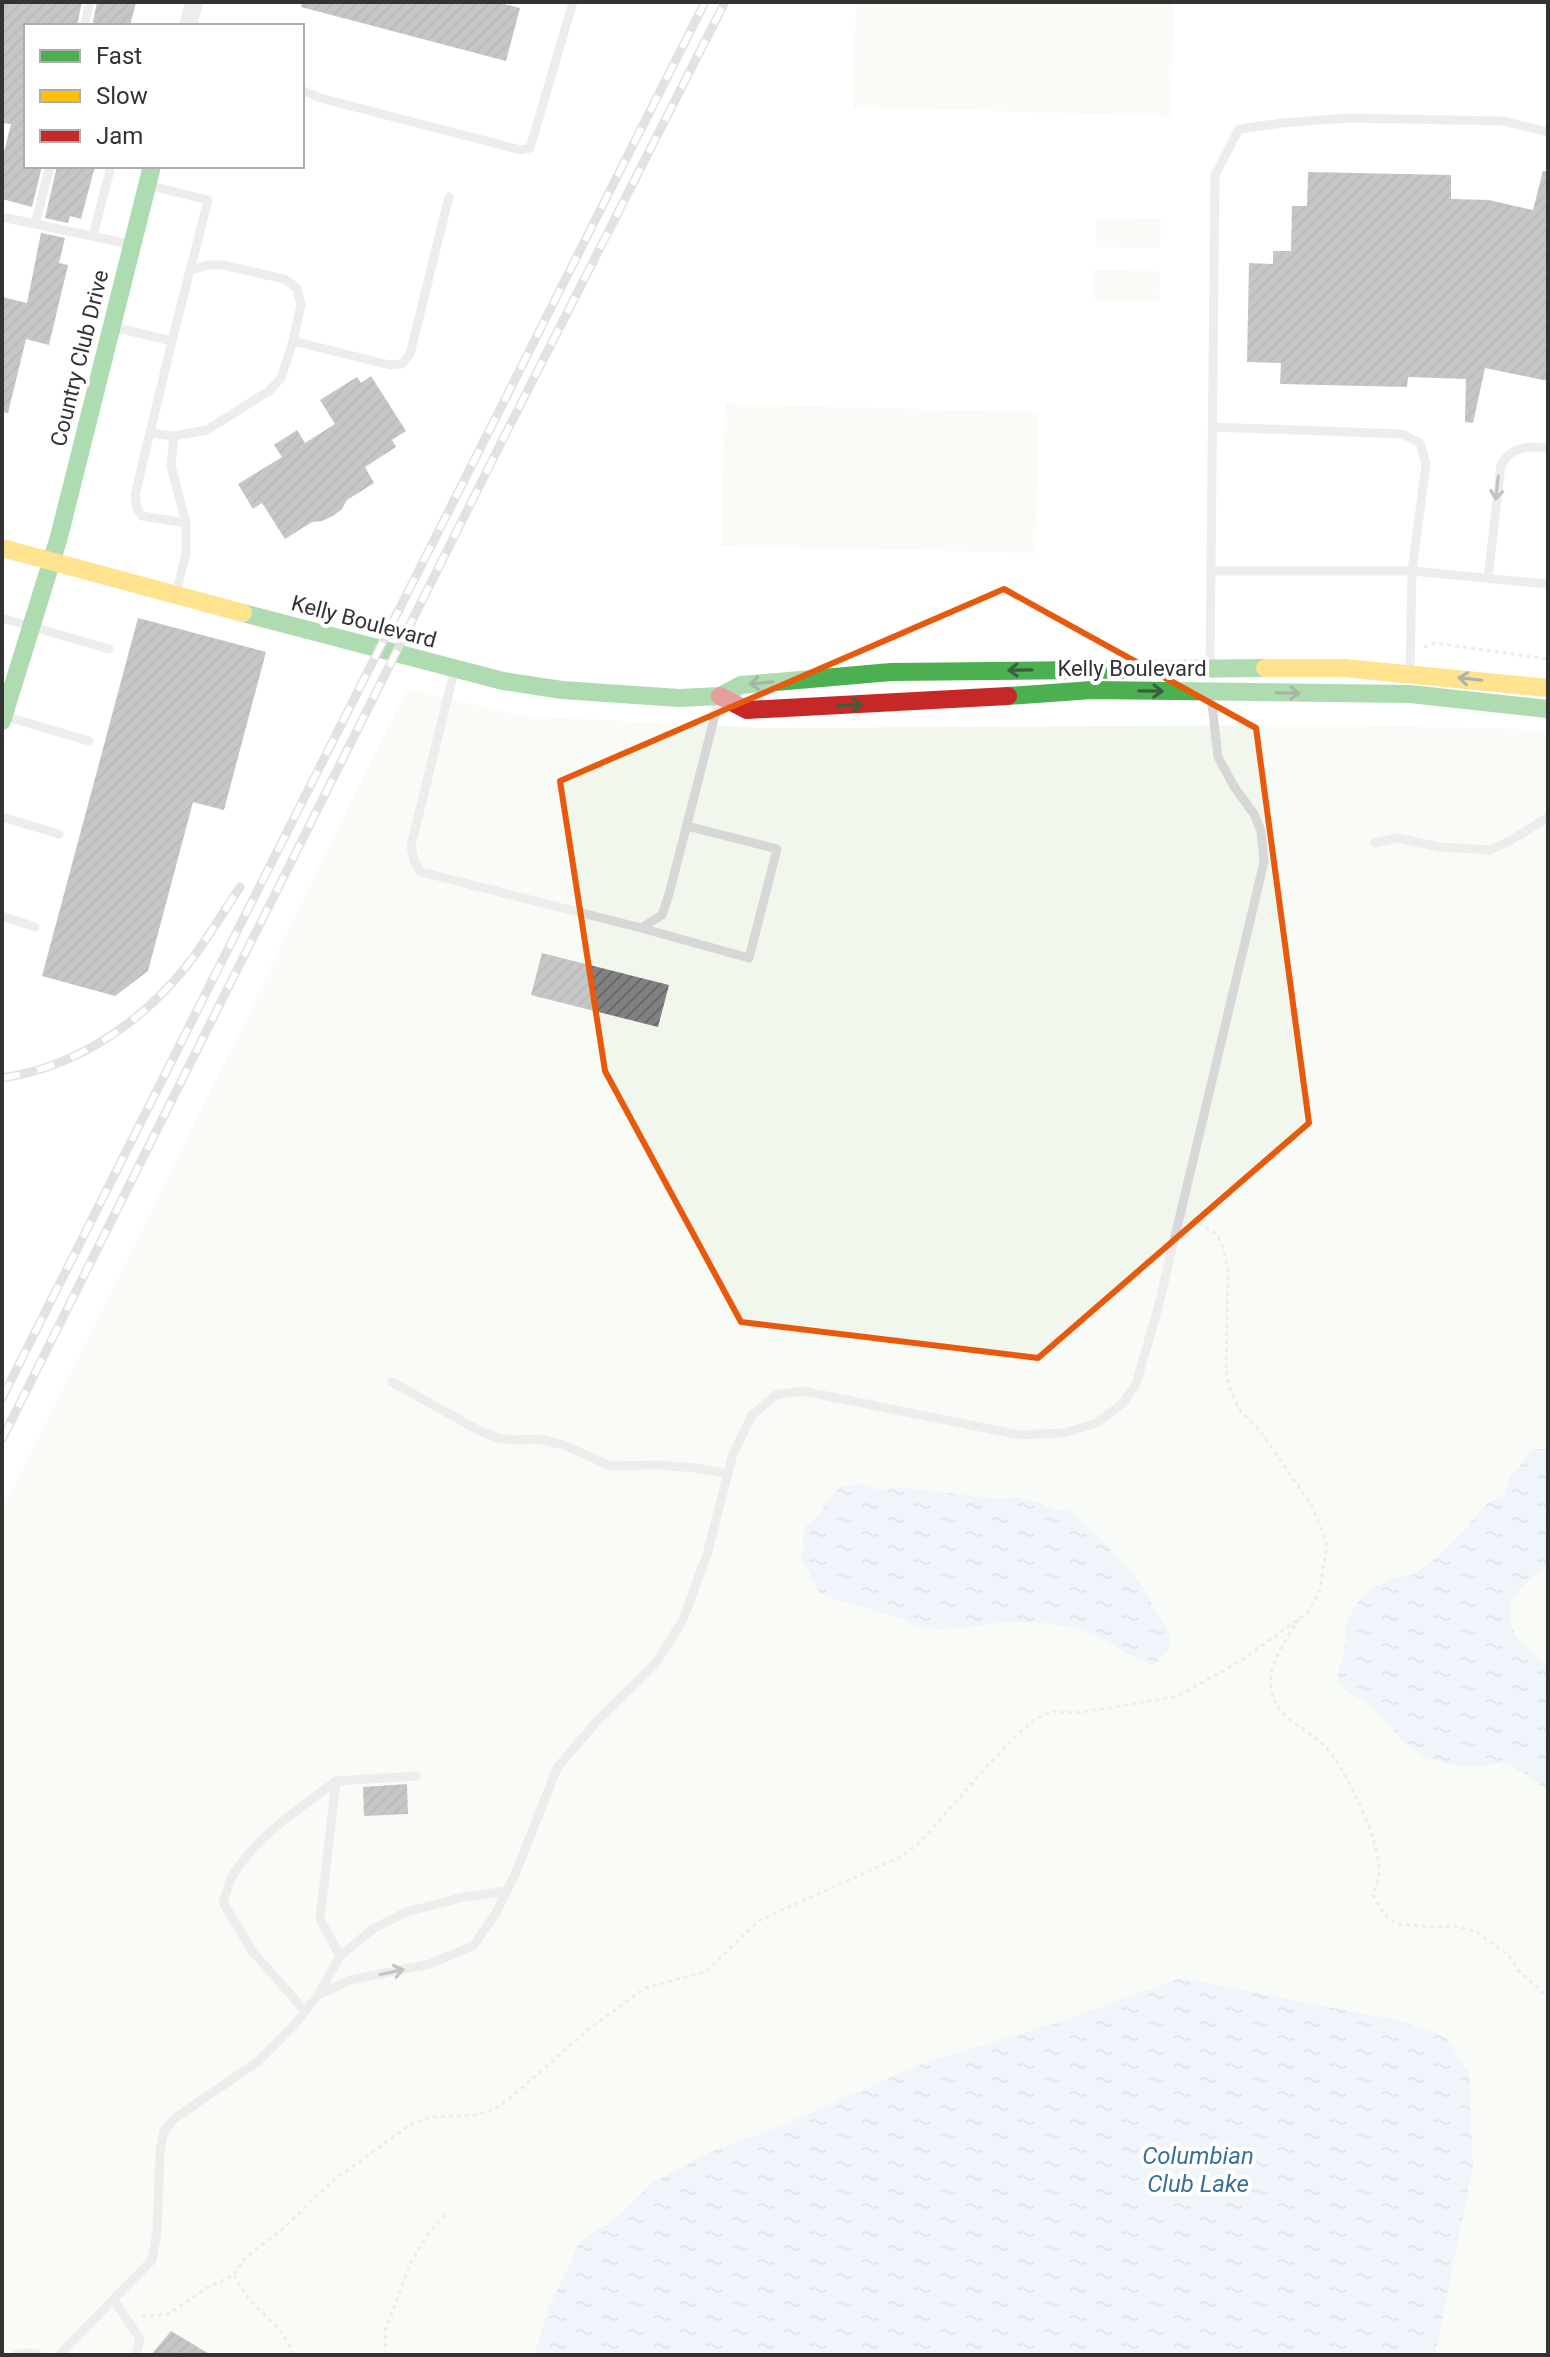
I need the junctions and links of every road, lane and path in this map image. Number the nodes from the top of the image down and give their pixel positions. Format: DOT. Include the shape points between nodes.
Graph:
graph roads {
  1 [pos="90,2"];
  2 [pos="194,2"];
  3 [pos="573,2"];
  4 [pos="84,24"];
  5 [pos="188,24"];
  6 [pos="304,91"];
  7 [pos="1548,132"];
  8 [pos="49,168"];
  9 [pos="110,168"];
  10 [pos="152,168"];
  11 [pos="148,185"];
  12 [pos="449,197"];
  13 [pos="2,217"];
  14 [pos="35,224"];
  15 [pos="93,236"];
  16 [pos="132,245"];
  17 [pos="191,270"];
  18 [pos="112,327"];
  19 [pos="172,341"];
  20 [pos="293,341"];
  21 [pos="1213,427"];
  22 [pos="150,433"];
  23 [pos="174,436"];
  24 [pos="1548,448"];
  25 [pos="186,523"];
  26 [pos="2,548"];
  27 [pos="52,562"];
  28 [pos="1211,571"];
  29 [pos="1412,571"];
  30 [pos="1488,578"];
  31 [pos="1548,584"];
  32 [pos="175,595"];
  33 [pos="2,618"];
  34 [pos="31,627"];
  35 [pos="109,649"];
  36 [pos="1210,668"];
  37 [pos="455,669"];
  38 [pos="1410,673"];
  39 [pos="1548,688"];
  40 [pos="1210,691"];
  41 [pos="720,696"];
  42 [pos="1548,709"];
  43 [pos="3,719"];
  44 [pos="89,741"];
  45 [pos="2,817"];
  46 [pos="1548,817"];
  47 [pos="687,826"];
  48 [pos="59,834"];
  49 [pos="1375,843"];
  50 [pos="2,916"];
  51 [pos="35,927"];
  52 [pos="641,928"];
  53 [pos="1179,1219"];
  54 [pos="392,1382"];
  55 [pos="728,1474"];
  56 [pos="1300,1617"];
  57 [pos="417,1776"];
  58 [pos="336,1781"];
  59 [pos="507,1891"];
  60 [pos="340,1956"];
  61 [pos="318,1995"];
  62 [pos="1548,1997"];
  63 [pos="305,2011"];
  64 [pos="446,2214"];
  65 [pos="234,2275"];
  66 [pos="114,2300"];
  67 [pos="128,2319"];
  68 [pos="16,2355"];
  69 [pos="39,2355"];
  70 [pos="59,2355"];
  71 [pos="136,2355"];
  72 [pos="292,2355"];
  73 [pos="385,2355"];
  1 -- 4 [label="lane"];
  2 -- 5 [label="street"];
  3 -- 6 [label="lane" via="530,148 521,150"];
  7 -- 21 [label="lane" via="1503,121 1348,118 1239,129 1215,175"];
  8 -- 14 [label="lane"];
  9 -- 15 [label="lane"];
  10 -- 11 [label="street, Country Club Drive"];
  11 -- 16 [label="street, Country Club Drive"];
  11 -- 17 [label="lane" via="208,200"];
  12 -- 20 [label="lane" via="410,354 402,364"];
  13 -- 14 [label="lane"];
  14 -- 15 [label="lane"];
  15 -- 16 [label="lane"];
  16 -- 18 [label="street, Country Club Drive"];
  17 -- 19 [label="lane"];
  17 -- 20 [label="lane" via="223,265 284,279 297,288 301,305"];
  18 -- 19 [label="lane"];
  18 -- 27 [label="street, Country Club Drive"];
  19 -- 22 [label="lane"];
  20 -- 23 [label="lane" via="281,378 269,391 207,430"];
  21 -- 28 [label="lane"];
  21 -- 29 [label="lane" via="1402,434 1420,443 1426,464"];
  22 -- 23 [label="lane"];
  22 -- 25 [label="lane" via="135,495 137,509 142,516"];
  23 -- 25 [label="lane" via="171,466"];
  24 -- 30 [label="lane, one-way" via="1523,447 1501,465"];
  25 -- 32 [label="lane" via="186,554"];
  26 -- 27 [label="street, Kelly Boulevard"];
  27 -- 32 [label="street, Kelly Boulevard"];
  27 -- 34 [label="street, Country Club Drive"];
  28 -- 29 [label="lane"];
  28 -- 36 [label="lane"];
  29 -- 30 [label="lane"];
  29 -- 38 [label="lane"];
  30 -- 31 [label="lane"];
  32 -- 37 [label="street, Kelly Boulevard"];
  33 -- 34 [label="lane"];
  34 -- 35 [label="lane"];
  34 -- 43 [label="street, Country Club Drive"];
  36 -- 38 [label="street, Kelly Boulevard"];
  36 -- 40 [label="street"];
  36 -- 41 [label="street, Kelly Boulevard, one-way" via="891,672 741,685"];
  37 -- 41 [label="street, Kelly Boulevard" via="562,690"];
  37 -- 52 [label="lane" via="411,846 421,872"];
  39 -- 38 [label="street, Kelly Boulevard, one-way"];
  41 -- 40 [label="street, Kelly Boulevard, one-way" via="747,710 1092,690"];
  40 -- 42 [label="street, Kelly Boulevard, one-way" via="1410,694"];
  40 -- 53 [label="lane" via="1218,757 1254,814 1264,862"];
  41 -- 47 [label="lane"];
  43 -- 44 [label="lane"];
  45 -- 48 [label="lane"];
  46 -- 49 [label="lane" via="1490,850 1397,838"];
  47 -- 52 [label="lane" via="662,915"];
  47 -- 52 [label="lane" via="777,849 749,958"];
  50 -- 51 [label="lane"];
  53 -- 55 [label="lane" via="1136,1384 1123,1403 1097,1423 1064,1433 1020,1435 802,1391 776,1395 752,1415"];
  53 -- 56 [label="path" via="1201,1224 1217,1235 1223,1248 1231,1392 1312,1506 1327,1544 1319,1593"];
  54 -- 55 [label="lane" via="498,1438 564,1445 610,1466 658,1465"];
  55 -- 59 [label="lane" via="683,1620 655,1664 557,1768"];
  56 -- 62 [label="path" via="1282,1645 1271,1691 1278,1708 1336,1760 1365,1814 1379,1872 1373,1896 1384,1914 1396,1924 1475,1931 1508,1955"];
  56 -- 65 [label="path" via="1242,1660 1178,1696 1074,1713 1054,1711 1037,1718 900,1857 760,1920 705,1972 645,1988 496,2108 411,2124 330,2183 246,2257"];
  57 -- 58 [label="lane"];
  58 -- 60 [label="lane" via="320,1919"];
  58 -- 63 [label="lane" via="257,1846 231,1878 223,1902 252,1951"];
  59 -- 60 [label="lane" via="406,1912 373,1929"];
  61 -- 59 [label="lane, one-way" via="350,1980 430,1964 473,1946"];
  60 -- 61 [label="lane"];
  61 -- 63 [label="lane"];
  63 -- 66 [label="lane" via="257,2062 164,2131 152,2260"];
  64 -- 73 [label="path" via="411,2262 385,2331"];
  65 -- 67 [label="path" via="168,2314"];
  65 -- 72 [label="path" via="291,2345"];
  66 -- 67 [label="lane"];
  66 -- 70 [label="lane"];
  67 -- 71 [label="lane" via="140,2339"];
  68 -- 69 [label="lane"];
}
